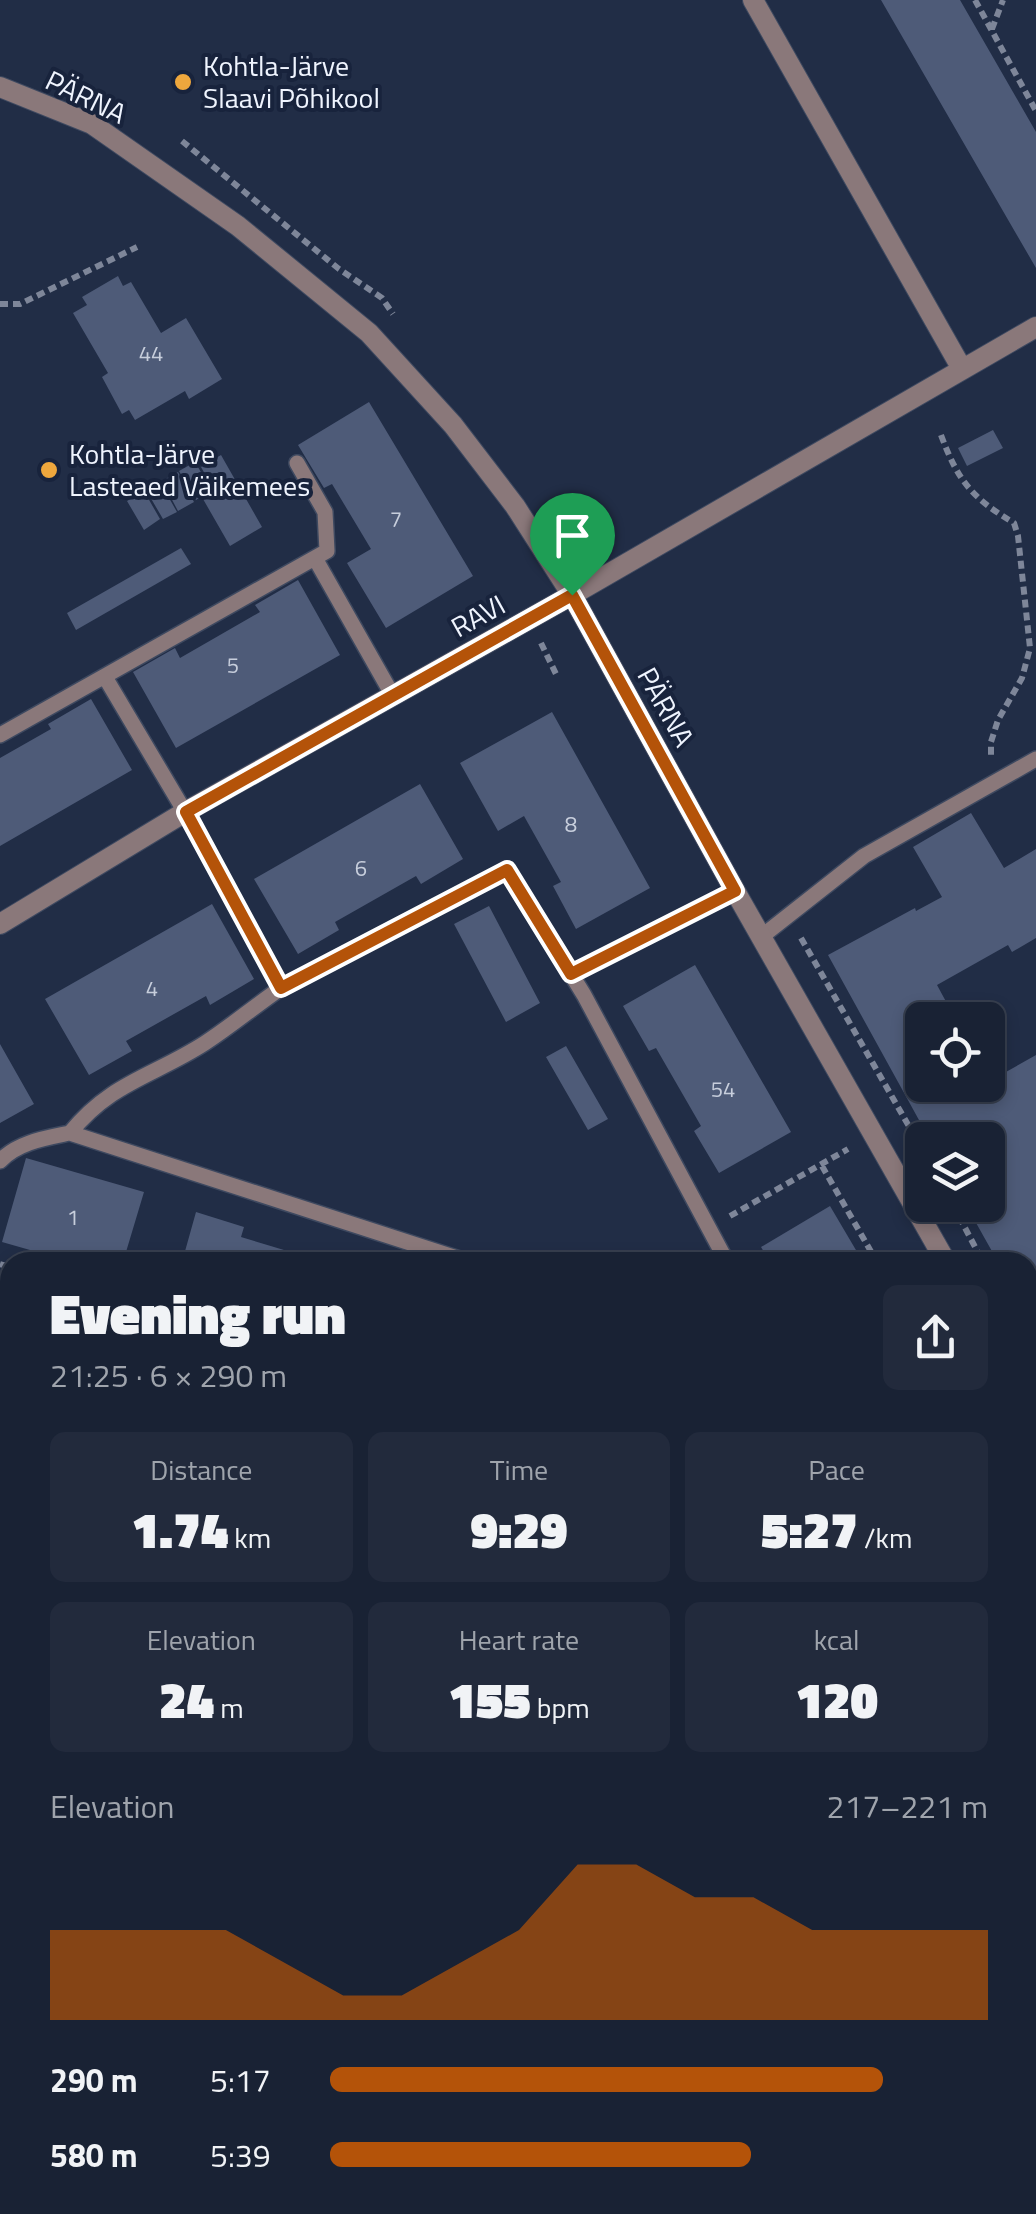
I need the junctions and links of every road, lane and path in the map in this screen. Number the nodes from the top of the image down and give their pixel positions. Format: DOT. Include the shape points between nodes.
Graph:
graph roads {
  1 [pos="753,0"];
  2 [pos="975,0"];
  3 [pos="1003,0"];
  4 [pos="991,30"];
  5 [pos="0,87"];
  6 [pos="1036,111"];
  7 [pos="137,246"];
  8 [pos="0,304"];
  9 [pos="1036,327"];
  10 [pos="962,369"];
  11 [pos="941,435"];
  12 [pos="297,463"];
  13 [pos="316,560"];
  14 [pos="572,595"];
  15 [pos="542,643"];
  16 [pos="556,674"];
  17 [pos="105,677"];
  18 [pos="392,696"];
  19 [pos="0,735"];
  20 [pos="1036,759"];
  21 [pos="998,780"];
  22 [pos="186,812"];
  23 [pos="735,891"];
  24 [pos="0,924"];
  25 [pos="761,937"];
  26 [pos="571,974"];
  27 [pos="281,988"];
  28 [pos="70,1133"];
  29 [pos="840,1134"];
  30 [pos="0,1160"];
  31 [pos="822,1166"];
  32 [pos="961,1222"];
  33 [pos="710,1227"];
  34 [pos="438,1252"];
  35 [pos="722,1252"];
  36 [pos="871,1252"];
  37 [pos="940,1252"];
  38 [pos="978,1252"];
  1 -- 10 [label="street"];
  2 -- 4 [label="path"];
  3 -- 4 [label="path"];
  4 -- 6 [label="path"];
  5 -- 14 [label="street, PÄRNA" via="92,124 346,312 422,387 484,463"];
  7 -- 8 [label="path" via="20,304"];
  9 -- 10 [label="street, RAVI"];
  10 -- 14 [label="street, RAVI"];
  11 -- 21 [label="path" via="964,486 1014,523 1018,536 1030,648 991,742"];
  12 -- 13 [label="lane" via="325,512 328,551"];
  13 -- 17 [label="lane"];
  13 -- 18 [label="lane"];
  14 -- 18 [label="street, RAVI"];
  14 -- 23 [label="street, PÄRNA"];
  15 -- 16 [label="path"];
  17 -- 19 [label="lane"];
  17 -- 22 [label="lane"];
  18 -- 22 [label="street, RAVI"];
  20 -- 21 [label="lane"];
  21 -- 25 [label="lane" via="864,856"];
  22 -- 24 [label="street, RAVI"];
  22 -- 27 [label="lane"];
  23 -- 25 [label="street, PÄRNA"];
  23 -- 26 [label="lane"];
  25 -- 37 [label="street, PÄRNA"];
  26 -- 27 [label="lane" via="507,870"];
  26 -- 33 [label="lane"];
  27 -- 28 [label="lane" via="202,1044 91,1107"];
  28 -- 30 [label="lane" via="39,1139"];
  28 -- 34 [label="lane"];
  29 -- 31 [label="path" via="849,1151"];
  31 -- 33 [label="path"];
  31 -- 36 [label="path"];
  32 -- 38 [label="path"];
  33 -- 35 [label="lane"];
}
